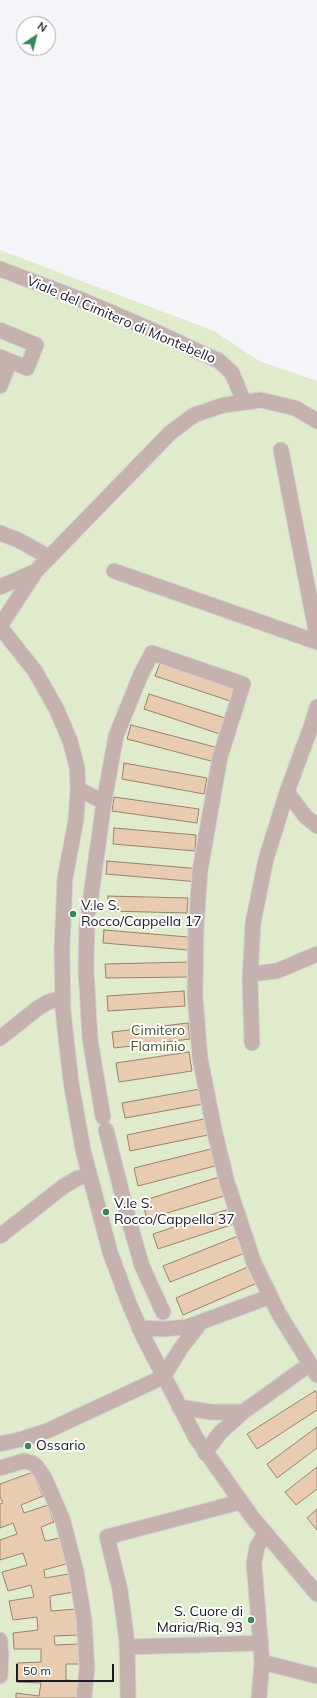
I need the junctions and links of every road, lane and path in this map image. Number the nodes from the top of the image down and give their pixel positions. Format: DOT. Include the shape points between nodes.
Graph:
graph roads {
  1 [pos="0,269"];
  2 [pos="0,331"];
  3 [pos="5,359"];
  4 [pos="0,386"];
  5 [pos="244,402"];
  6 [pos="317,421"];
  7 [pos="281,450"];
  8 [pos="0,533"];
  9 [pos="49,558"];
  10 [pos="36,571"];
  11 [pos="114,571"];
  12 [pos="0,587"];
  13 [pos="0,626"];
  14 [pos="317,636"];
  15 [pos="317,642"];
  16 [pos="317,707"];
  17 [pos="78,789"];
  18 [pos="287,792"];
  19 [pos="104,802"];
  20 [pos="317,826"];
  21 [pos="317,954"];
  22 [pos="251,974"];
  23 [pos="63,998"];
  24 [pos="0,1038"];
  25 [pos="91,1043"];
  26 [pos="252,1043"];
  27 [pos="67,1044"];
  28 [pos="89,1175"];
  29 [pos="0,1236"];
  30 [pos="140,1259"];
  31 [pos="115,1265"];
  32 [pos="269,1297"];
  33 [pos="163,1312"];
  34 [pos="201,1322"];
  35 [pos="139,1328"];
  36 [pos="313,1370"];
  37 [pos="163,1377"];
  38 [pos="179,1407"];
  39 [pos="243,1412"];
  40 [pos="0,1444"];
  41 [pos="205,1453"];
  42 [pos="0,1468"];
  43 [pos="240,1502"];
  44 [pos="265,1533"];
  45 [pos="317,1594"];
  46 [pos="0,1640"];
  47 [pos="261,1643"];
  48 [pos="127,1647"];
  49 [pos="262,1662"];
  50 [pos="0,1676"];
  51 [pos="317,1676"];
  52 [pos="84,1698"];
  53 [pos="128,1698"];
  54 [pos="259,1698"];
  1 -- 5 [label="lane, Viale del Cimitero di Montebello" via="89,303 219,361 232,373"];
  2 -- 3 [label="lane" via="36,345 27,368"];
  3 -- 4 [label="lane"];
  5 -- 6 [label="lane" via="261,400 295,408"];
  5 -- 9 [label="lane" via="224,405 194,415 170,433"];
  7 -- 14 [label="lane"];
  8 -- 9 [label="lane"];
  9 -- 10 [label="lane"];
  10 -- 12 [label="lane"];
  10 -- 13 [label="lane"];
  11 -- 15 [label="lane"];
  13 -- 17 [label="lane" via="35,671 57,710 70,741 77,767"];
  16 -- 18 [label="lane"];
  17 -- 19 [label="lane"];
  17 -- 23 [label="lane" via="75,827 66,878 62,948"];
  18 -- 20 [label="lane"];
  18 -- 22 [label="lane" via="266,859 253,923"];
  19 -- 25 [label="lane" via="88,916 86,970"];
  19 -- 32 [label="lane" via="116,736 152,653 243,684 220,757 200,871 195,996 200,1058 220,1157 249,1249"];
  21 -- 22 [label="lane" via="277,971"];
  22 -- 26 [label="lane"];
  23 -- 24 [label="lane" via="38,1008"];
  23 -- 27 [label="lane"];
  25 -- 27 [label="lane"];
  25 -- 30 [label="lane" via="104,1123"];
  27 -- 28 [label="lane" via="70,1082"];
  28 -- 29 [label="lane" via="64,1186"];
  28 -- 31 [label="lane"];
  30 -- 31 [label="lane"];
  30 -- 33 [label="lane"];
  31 -- 35 [label="lane"];
  32 -- 34 [label="lane"];
  32 -- 36 [label="lane"];
  34 -- 35 [label="lane" via="172,1329"];
  34 -- 37 [label="lane"];
  35 -- 37 [label="lane"];
  36 -- 39 [label="lane"];
  37 -- 38 [label="lane"];
  37 -- 40 [label="lane" via="47,1430"];
  38 -- 39 [label="lane" via="211,1412"];
  38 -- 41 [label="lane"];
  39 -- 41 [label="lane" via="220,1433"];
  41 -- 43 [label="lane"];
  42 -- 52 [label="lane" via="24,1461 36,1466 44,1477 62,1518 76,1571 84,1619 87,1668"];
  43 -- 44 [label="lane"];
  43 -- 48 [label="lane" via="107,1536 120,1590"];
  44 -- 45 [label="lane"];
  44 -- 47 [label="lane" via="257,1547 254,1563"];
  46 -- 50 [label="lane"];
  47 -- 48 [label="lane"];
  47 -- 49 [label="lane"];
  48 -- 53 [label="lane"];
  49 -- 51 [label="lane"];
  49 -- 54 [label="lane"];
}
